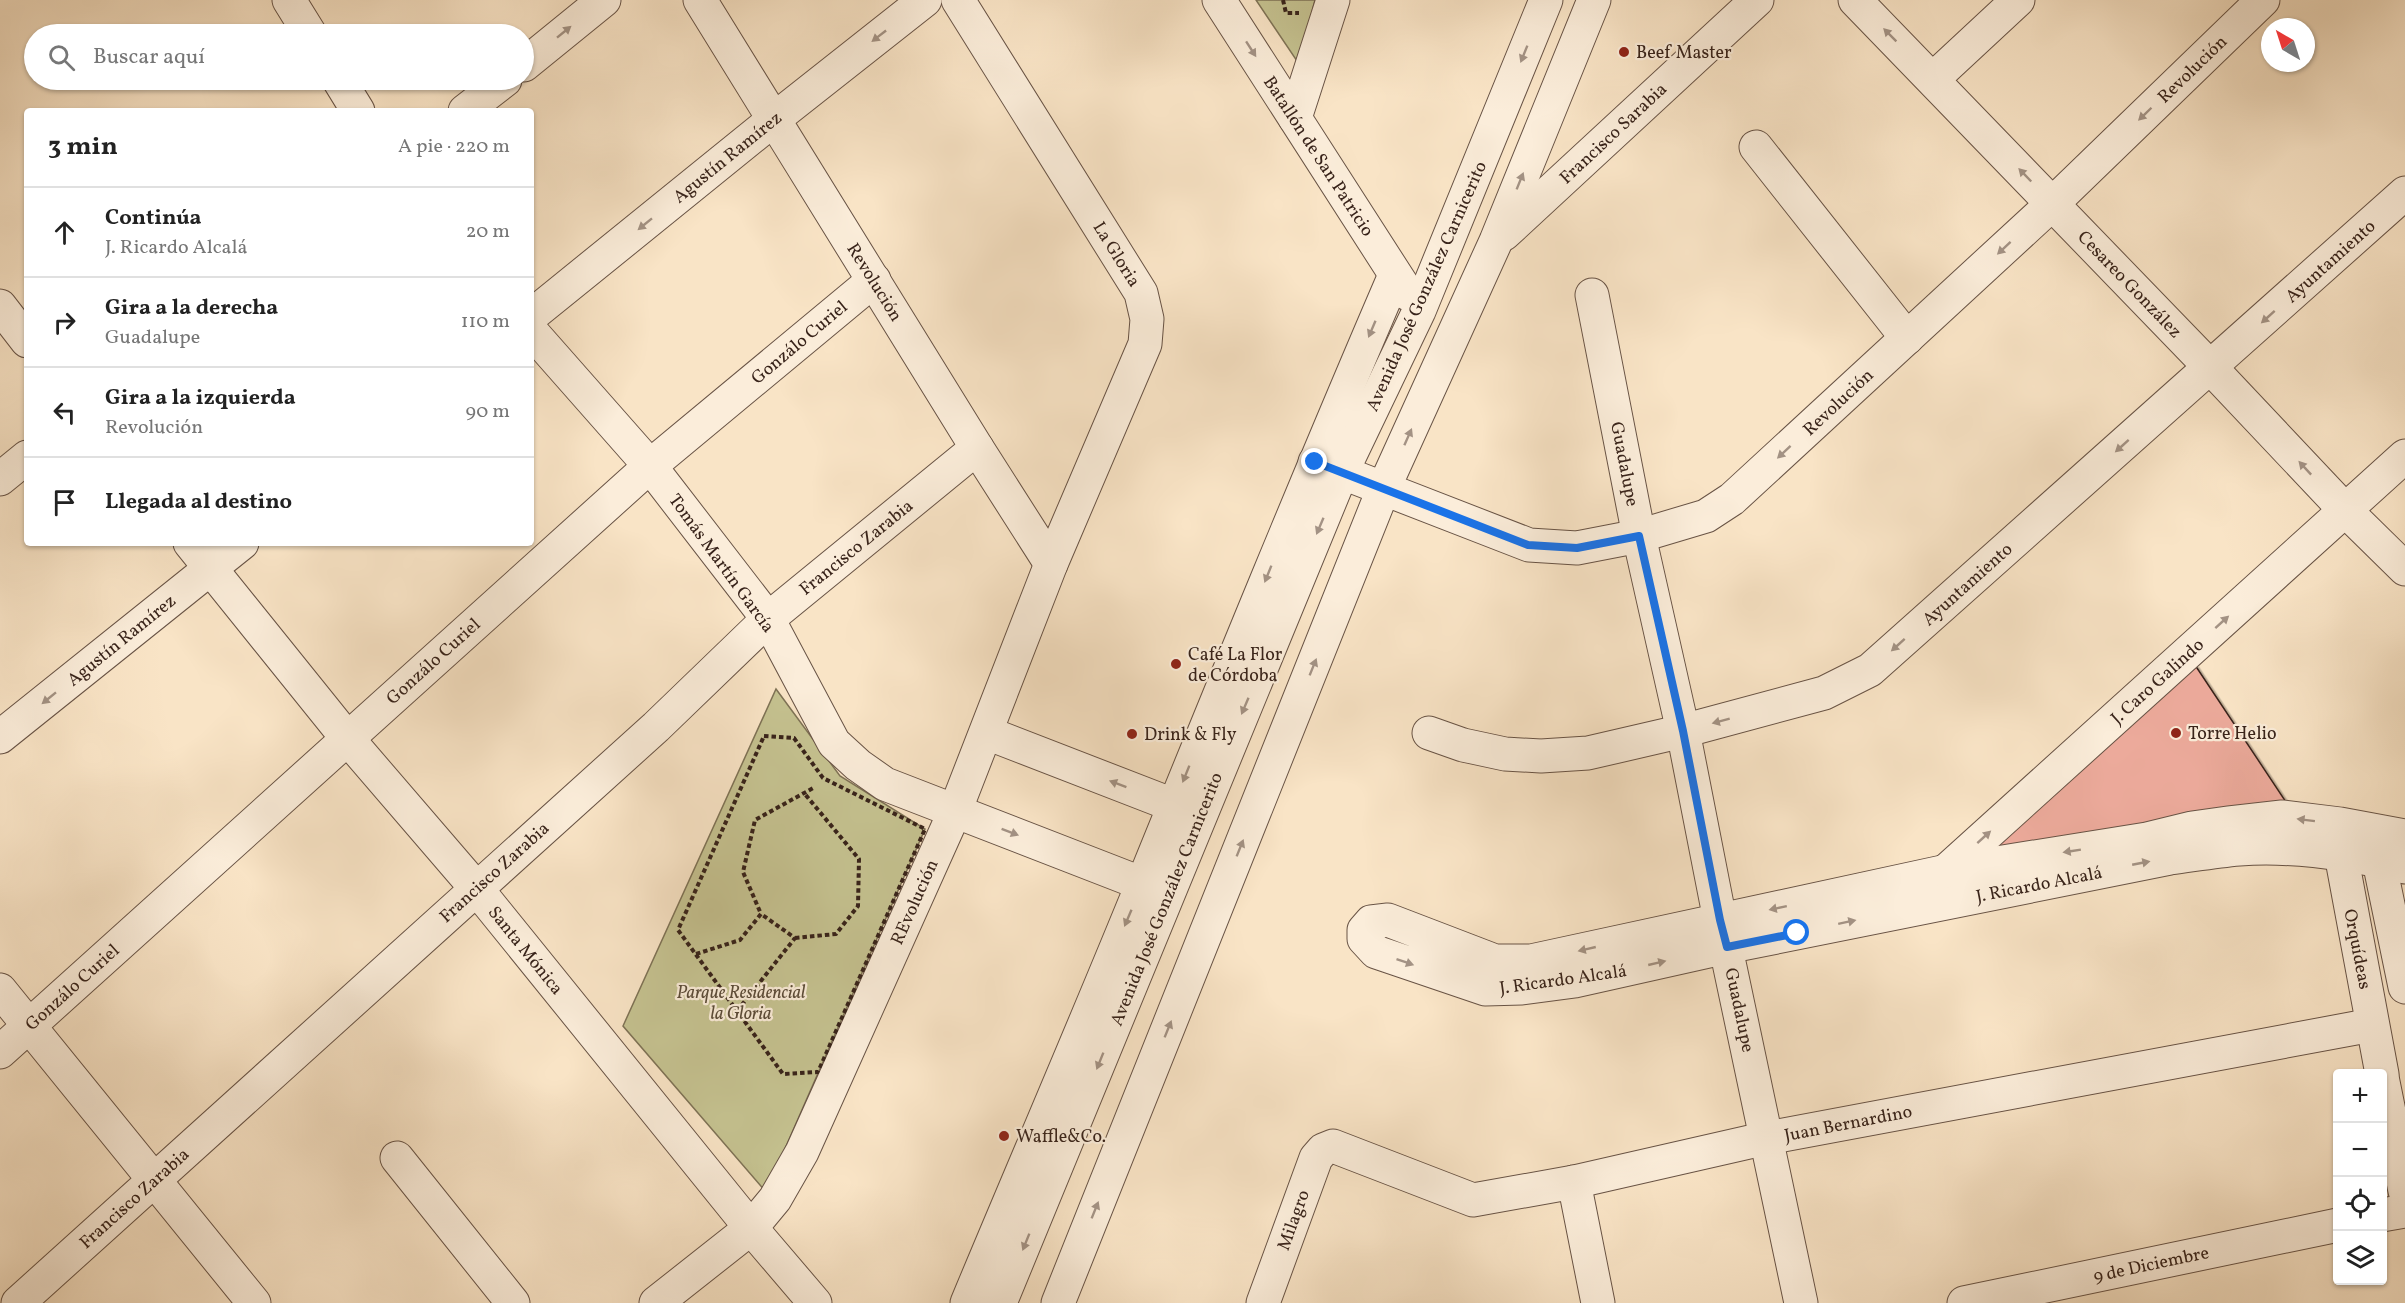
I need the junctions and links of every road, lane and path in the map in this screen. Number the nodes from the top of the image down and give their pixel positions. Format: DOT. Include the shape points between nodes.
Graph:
graph roads {
  1 [pos="289,0"];
  2 [pos="604,0"];
  3 [pos="700,0"];
  4 [pos="925,0"];
  5 [pos="958,0"];
  6 [pos="1219,0"];
  7 [pos="1333,0"];
  8 [pos="1546,0"];
  9 [pos="1594,0"];
  10 [pos="1757,0"];
  11 [pos="1855,0"];
  12 [pos="2018,0"];
  13 [pos="2263,0"];
  14 [pos="304,24"];
  15 [pos="534,57"];
  16 [pos="1933,79"];
  17 [pos="345,90"];
  18 [pos="492,90"];
  19 [pos="356,108"];
  20 [pos="469,108"];
  21 [pos="1295,118"];
  22 [pos="773,120"];
  23 [pos="1756,147"];
  24 [pos="2405,193"];
  25 [pos="2052,204"];
  26 [pos="1496,241"];
  27 [pos="1395,275"];
  28 [pos="874,280"];
  29 [pos="1592,295"];
  30 [pos="0,306"];
  31 [pos="1419,311"];
  32 [pos="534,314"];
  33 [pos="534,334"];
  34 [pos="24,337"];
  35 [pos="1907,338"];
  36 [pos="2211,368"];
  37 [pos="977,448"];
  38 [pos="2405,456"];
  39 [pos="24,459"];
  40 [pos="650,466"];
  41 [pos="1329,467"];
  42 [pos="0,478"];
  43 [pos="1383,490"];
  44 [pos="2345,510"];
  45 [pos="1639,536"];
  46 [pos="193,546"];
  47 [pos="238,546"];
  48 [pos="1051,564"];
  49 [pos="211,568"];
  50 [pos="2405,569"];
  51 [pos="768,619"];
  52 [pos="1683,731"];
  53 [pos="987,733"];
  54 [pos="1429,733"];
  55 [pos="0,737"];
  56 [pos="347,738"];
  57 [pos="815,787"];
  58 [pos="804,793"];
  59 [pos="1173,806"];
  60 [pos="955,811"];
  61 [pos="2340,839"];
  62 [pos="2392,849"];
  63 [pos="1947,871"];
  64 [pos="1143,884"];
  65 [pos="476,888"];
  66 [pos="1913,909"];
  67 [pos="1161,913"];
  68 [pos="761,914"];
  69 [pos="1723,934"];
  70 [pos="795,939"];
  71 [pos="696,954"];
  72 [pos="2405,987"];
  73 [pos="0,990"];
  74 [pos="737,1011"];
  75 [pos="2372,1025"];
  76 [pos="30,1026"];
  77 [pos="0,1052"];
  78 [pos="2381,1069"];
  79 [pos="2387,1100"];
  80 [pos="1767,1138"];
  81 [pos="1333,1146"];
  82 [pos="397,1158"];
  83 [pos="154,1180"];
  84 [pos="1574,1182"];
  85 [pos="2405,1191"];
  86 [pos="2405,1210"];
  87 [pos="2387,1214"];
  88 [pos="2333,1226"];
  89 [pos="751,1228"];
  90 [pos="18,1303"];
  91 [pos="254,1303"];
  92 [pos="513,1303"];
  93 [pos="656,1303"];
  94 [pos="815,1303"];
  95 [pos="967,1303"];
  96 [pos="1000,1303"];
  97 [pos="1058,1303"];
  98 [pos="1263,1303"];
  99 [pos="1598,1303"];
  100 [pos="1801,1303"];
  101 [pos="1964,1303"];
  1 -- 14 [label="street"];
  15 -- 2 [label="street, one-way"];
  3 -- 22 [label="street, Revolución"];
  4 -- 22 [label="street, Agustín Ramírez, one-way"];
  5 -- 48 [label="street, La Gloria" via="1141,293 1147,319 1145,344"];
  6 -- 21 [label="street, Batallón de San Patricio, one-way"];
  7 -- 21 [label="street"];
  8 -- 31 [label="street, Avenida José González Carnicerito, one-way"];
  26 -- 9 [label="street, one-way"];
  10 -- 26 [label="street, Francisco Sarabia"];
  16 -- 11 [label="street, Cesareo González, one-way"];
  12 -- 16 [label="street"];
  13 -- 25 [label="street, Revolución, one-way"];
  25 -- 16 [label="street, Cesareo González, one-way"];
  17 -- 19 [label="street"];
  18 -- 20 [label="street"];
  21 -- 27 [label="street, Batallón de San Patricio"];
  22 -- 28 [label="street, Revolución"];
  22 -- 32 [label="street, Agustín Ramírez, one-way"];
  23 -- 35 [label="street"];
  24 -- 36 [label="street, Ayuntamiento, one-way"];
  25 -- 35 [label="street, Revolución, one-way"];
  25 -- 36 [label="street, Cesareo González"];
  43 -- 26 [label="street, one-way"];
  27 -- 31 [label="street, Batallón de San Patricio"];
  27 -- 41 [label="street, one-way"];
  28 -- 37 [label="street, Revolución"];
  28 -- 40 [label="street, Gonzálo Curiel"];
  29 -- 45 [label="street, Guadalupe"];
  30 -- 34 [label="street"];
  31 -- 41 [label="street, Avenida José González Carnicerito"];
  33 -- 40 [label="street, Tomás Martín García"];
  35 -- 45 [label="street, Revolución, one-way" via="1732,499 1706,516"];
  44 -- 36 [label="street, Cesareo González, one-way"];
  36 -- 52 [label="street, Ayuntamiento, one-way" via="1870,670 1824,693"];
  37 -- 48 [label="street, Revolución"];
  37 -- 51 [label="street, Francisco Zarabia"];
  38 -- 44 [label="street, J. Caro Galindo"];
  39 -- 42 [label="street"];
  40 -- 51 [label="street, Tomás Martín García"];
  40 -- 56 [label="street, Gonzálo Curiel"];
  41 -- 43 [label="street, Revolución"];
  41 -- 59 [label="street, one-way"];
  41 -- 67 [label="street, Avenida José González Carnicerito, one-way"];
  43 -- 45 [label="street, Revolución" via="1528,545 1577,548"];
  97 -- 43 [label="street, one-way"];
  44 -- 50 [label="street, Cesareo González"];
  63 -- 44 [label="street, J. Caro Galindo, one-way"];
  45 -- 52 [label="street, Guadalupe"];
  46 -- 49 [label="street, Santa Mónica"];
  47 -- 49 [label="street, Agustín Ramírez"];
  48 -- 53 [label="street, REvolución"];
  49 -- 55 [label="street, Agustín Ramírez, one-way"];
  49 -- 56 [label="street, Santa Mónica"];
  51 -- 60 [label="street, Tomás Martín García" via="834,743 885,784"];
  51 -- 65 [label="street, Francisco Zarabia" via="656,727"];
  52 -- 54 [label="street, Ayuntamiento" via="1588,753 1541,756 1505,754"];
  52 -- 69 [label="street, Guadalupe"];
  59 -- 53 [label="street, one-way"];
  53 -- 60 [label="street, REvolución"];
  56 -- 65 [label="street, Santa Mónica"];
  56 -- 76 [label="street, Gonzálo Curiel"];
  57 -- 58 [label="path"];
  58 -- 68 [label="path" via="755,820 742,872"];
  58 -- 70 [label="path" via="859,859 858,906 836,934"];
  59 -- 64 [label="street"];
  60 -- 64 [label="street, Tomás Martín García, one-way"];
  60 -- 89 [label="street, REvolución" via="802,1152 775,1199"];
  61 -- 62 [label="street, J. Ricardo Alcalá"];
  61 -- 63 [label="street, J. Ricardo Alcalá, one-way" via="2282,817 2192,828 2147,839"];
  66 -- 61 [label="street, J. Ricardo Alcalá, one-way" via="2170,858 2240,849 2296,849"];
  61 -- 75 [label="street, Orquídeas"];
  62 -- 72 [label="street"];
  63 -- 66 [label="street, J. Caro Galindo"];
  63 -- 69 [label="street, J. Ricardo Alcalá, one-way"];
  64 -- 67 [label="street"];
  64 -- 95 [label="street, one-way"];
  65 -- 83 [label="street, Francisco Zarabia"];
  65 -- 89 [label="street, Santa Mónica"];
  69 -- 66 [label="street, J. Ricardo Alcalá, one-way"];
  67 -- 96 [label="street, Avenida José González Carnicerito, one-way"];
  68 -- 70 [label="path"];
  68 -- 71 [label="path" via="740,940"];
  69 -- 69 [label="street, J. Ricardo Alcalá, one-way" via="1531,961 1495,961 1388,920 1371,922 1364,930 1364,939 1376,952 1485,989 1575,981"];
  69 -- 80 [label="street, Guadalupe"];
  70 -- 74 [label="path"];
  71 -- 74 [label="path"];
  71 -- 74 [label="path" via="678,930 764,736 794,738 823,778 924,829 818,1072 783,1074"];
  73 -- 76 [label="street"];
  75 -- 78 [label="street, Orquídeas"];
  75 -- 80 [label="street, Juan Bernardino"];
  76 -- 77 [label="street, Gonzálo Curiel"];
  76 -- 83 [label="street"];
  79 -- 85 [label="street, Orquídeas"];
  80 -- 84 [label="street, Juan Bernardino"];
  80 -- 100 [label="street, Guadalupe"];
  81 -- 84 [label="street, Juan Bernardino" via="1473,1200"];
  81 -- 98 [label="street, Milagro" via="1316,1158"];
  82 -- 92 [label="street"];
  83 -- 90 [label="street, Francisco Zarabia"];
  83 -- 91 [label="street"];
  84 -- 99 [label="street"];
  86 -- 87 [label="street"];
  88 -- 101 [label="street, 9 de Diciembre"];
  89 -- 93 [label="street, REvolución"];
  89 -- 94 [label="street, Santa Mónica"];
}
